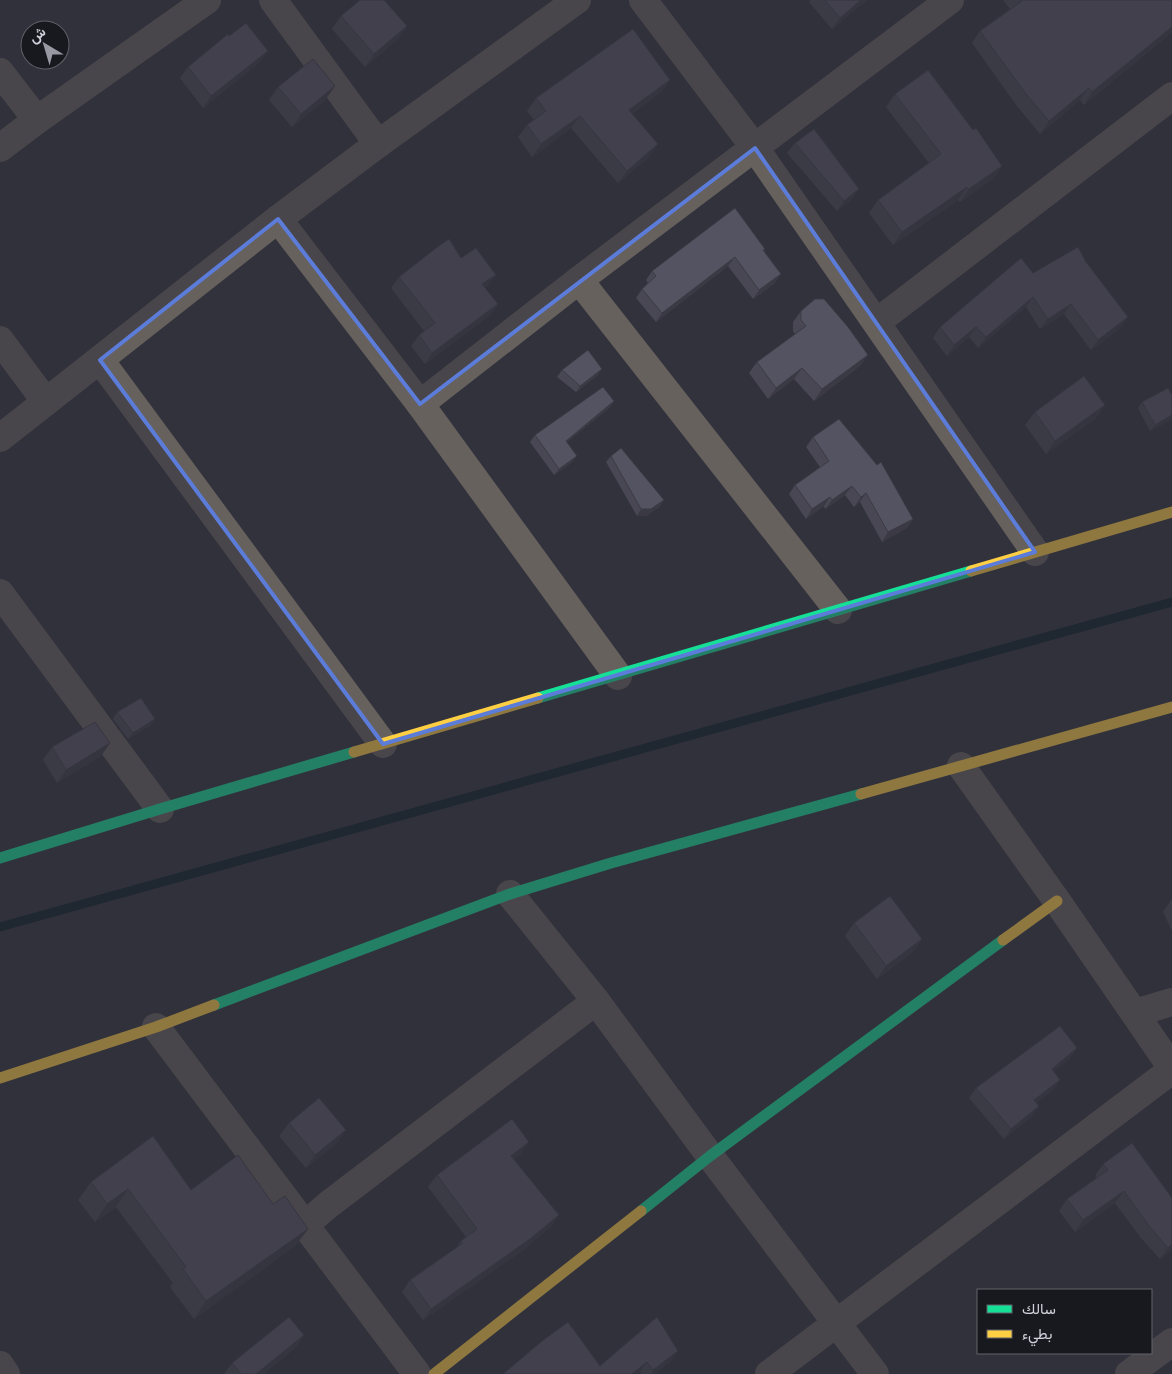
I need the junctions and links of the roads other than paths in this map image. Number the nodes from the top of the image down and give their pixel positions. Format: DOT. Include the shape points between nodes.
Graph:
graph roads {
  1 [pos="208,0"];
  2 [pos="273,0"];
  3 [pos="577,0"];
  4 [pos="643,0"];
  5 [pos="950,0"];
  6 [pos="0,72"];
  7 [pos="1172,96"];
  8 [pos="37,120"];
  9 [pos="378,144"];
  10 [pos="0,148"];
  11 [pos="755,148"];
  12 [pos="278,219"];
  13 [pos="579,280"];
  14 [pos="877,322"];
  15 [pos="0,340"];
  16 [pos="100,360"];
  17 [pos="46,402"];
  18 [pos="420,404"];
  19 [pos="0,438"];
  20 [pos="1172,512"];
  21 [pos="1035,552"];
  22 [pos="0,593"];
  23 [pos="838,610"];
  24 [pos="618,676"];
  25 [pos="1172,707"];
  26 [pos="383,744"];
  27 [pos="961,766"];
  28 [pos="160,809"];
  29 [pos="0,858"];
  30 [pos="510,894"];
  31 [pos="1057,900"];
  32 [pos="596,1001"];
  33 [pos="1172,1002"];
  34 [pos="1134,1013"];
  35 [pos="156,1027"];
  36 [pos="1172,1069"];
  37 [pos="0,1078"];
  38 [pos="710,1156"];
  39 [pos="305,1225"];
  40 [pos="837,1324"];
  41 [pos="1172,1342"];
  42 [pos="0,1365"];
  43 [pos="6,1374"];
  44 [pos="417,1374"];
  45 [pos="434,1374"];
  46 [pos="769,1374"];
  47 [pos="875,1374"];
  48 [pos="1129,1374"];
  1 -- 8 [label="street"];
  2 -- 9 [label="street"];
  3 -- 9 [label="street"];
  4 -- 11 [label="street"];
  5 -- 11 [label="street"];
  6 -- 8 [label="street"];
  7 -- 14 [label="street"];
  8 -- 10 [label="street"];
  9 -- 12 [label="street"];
  11 -- 13 [label="street"];
  11 -- 14 [label="street"];
  12 -- 16 [label="street"];
  12 -- 18 [label="street"];
  13 -- 18 [label="street"];
  13 -- 23 [label="street"];
  14 -- 21 [label="street"];
  15 -- 17 [label="street"];
  16 -- 17 [label="street"];
  16 -- 26 [label="street"];
  17 -- 19 [label="street"];
  18 -- 24 [label="street"];
  20 -- 21 [label="street"];
  21 -- 23 [label="street"];
  22 -- 28 [label="street"];
  23 -- 24 [label="street"];
  24 -- 26 [label="street"];
  25 -- 27 [label="street"];
  26 -- 28 [label="street"];
  27 -- 30 [label="street" via="610,863"];
  27 -- 31 [label="street"];
  28 -- 29 [label="street"];
  30 -- 32 [label="street"];
  30 -- 35 [label="street"];
  31 -- 34 [label="street"];
  31 -- 38 [label="street"];
  32 -- 38 [label="street"];
  32 -- 39 [label="street"];
  33 -- 34 [label="street"];
  34 -- 36 [label="street"];
  35 -- 37 [label="street"];
  35 -- 39 [label="street"];
  36 -- 40 [label="street"];
  38 -- 40 [label="street"];
  38 -- 45 [label="street"];
  39 -- 44 [label="street"];
  40 -- 46 [label="street"];
  40 -- 47 [label="street"];
  41 -- 48 [label="street"];
  42 -- 43 [label="street"];
}
